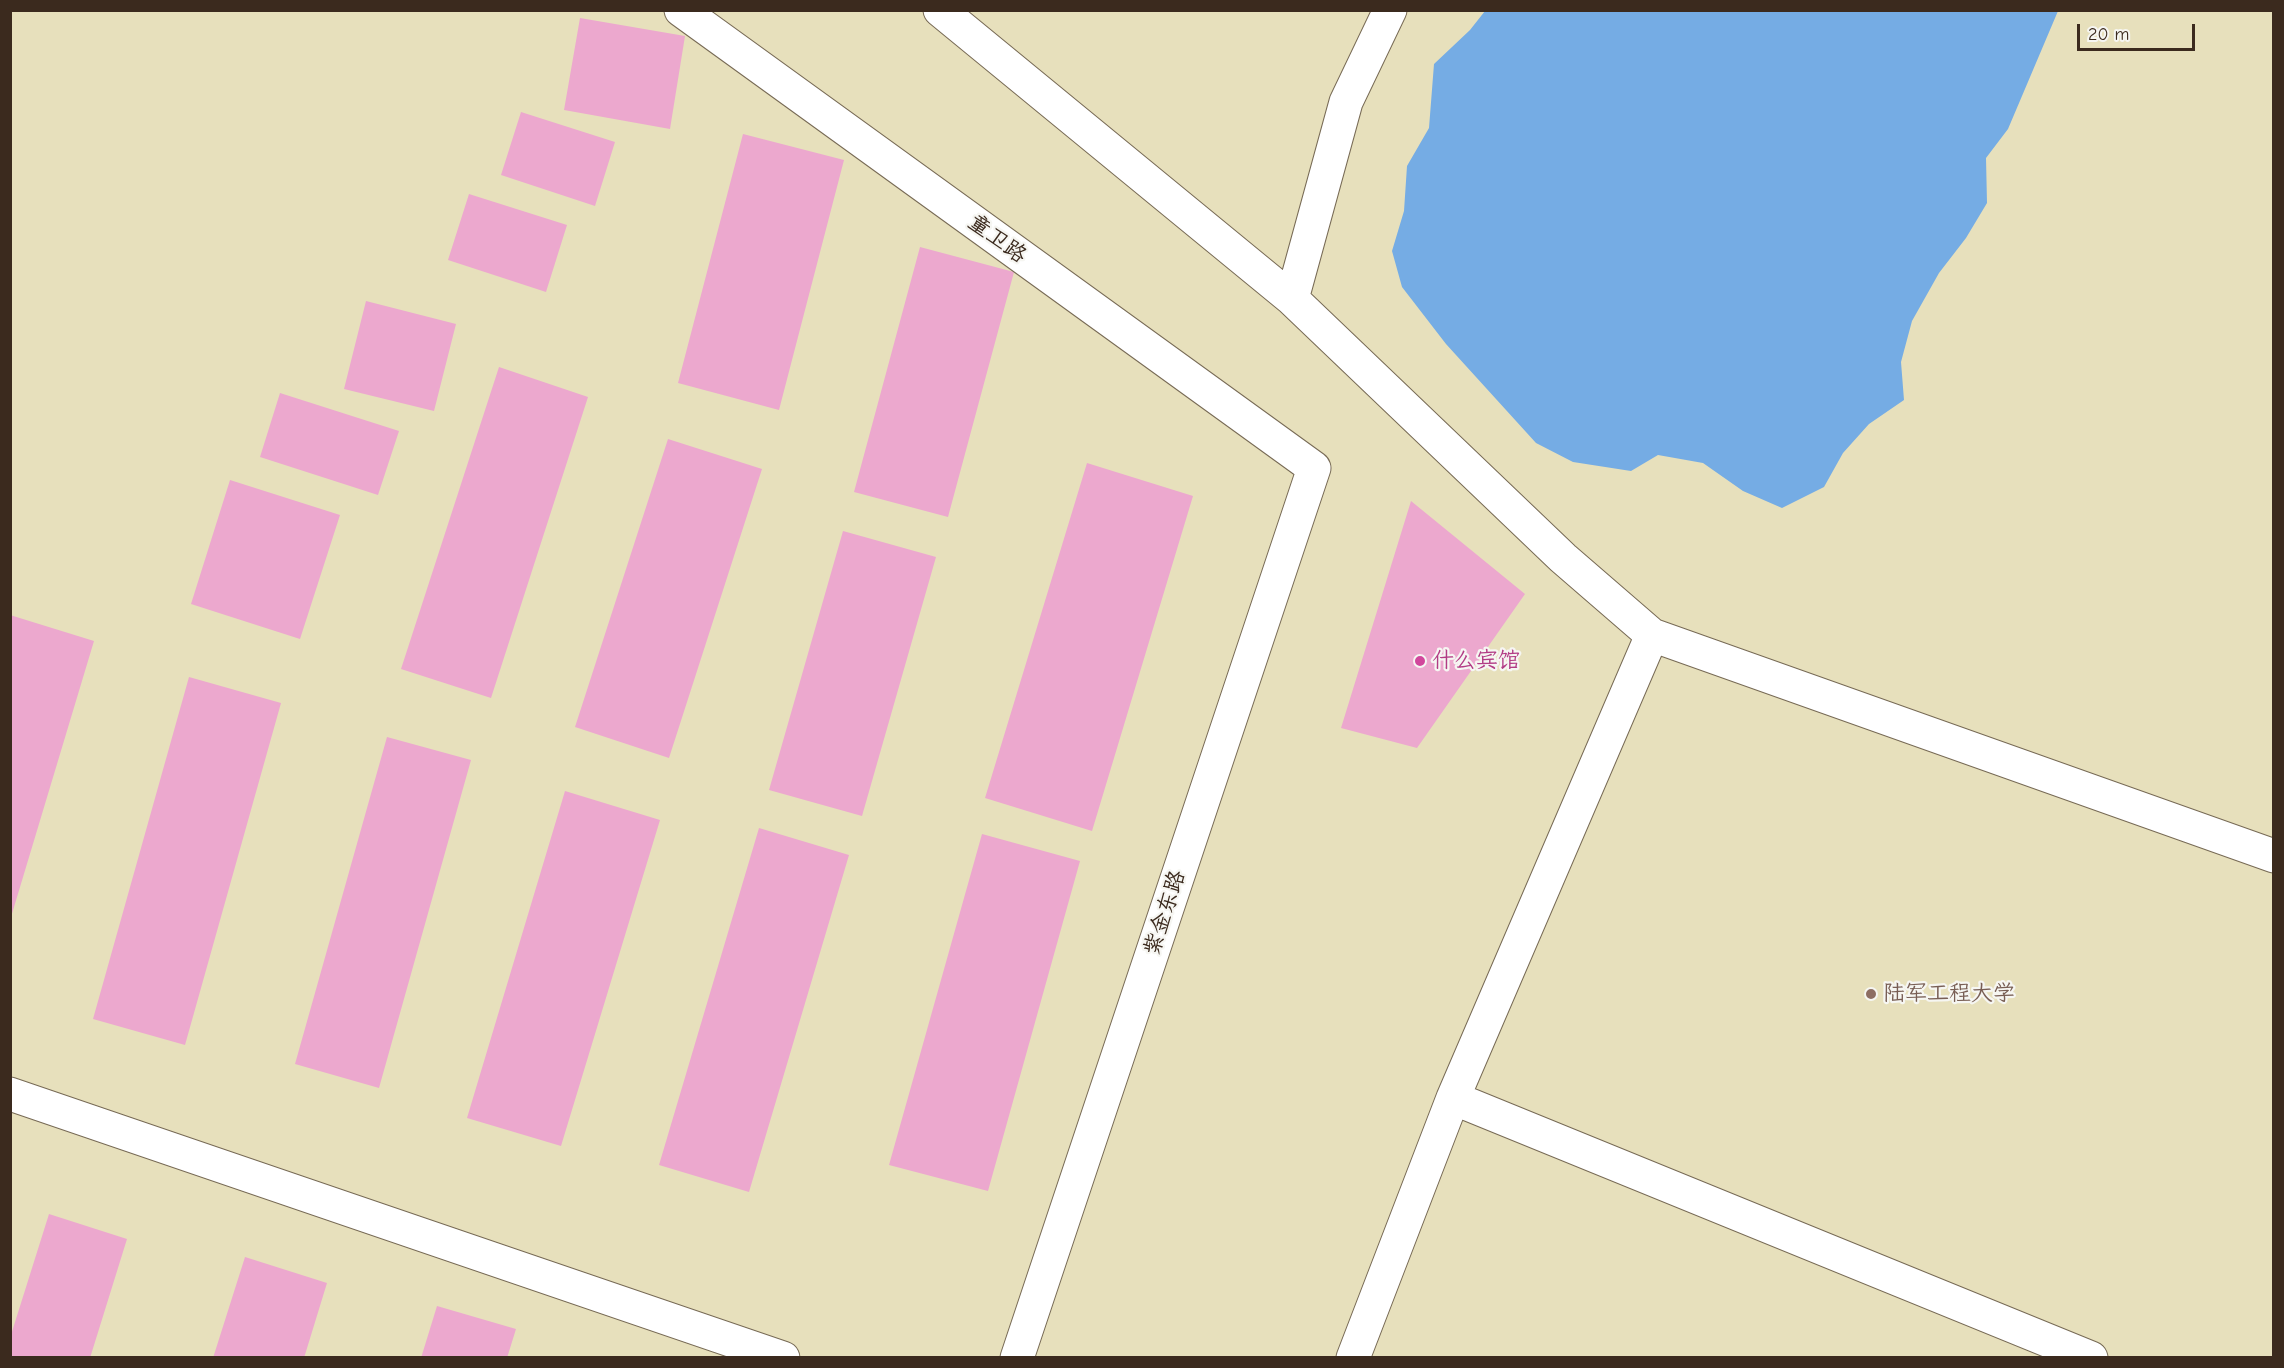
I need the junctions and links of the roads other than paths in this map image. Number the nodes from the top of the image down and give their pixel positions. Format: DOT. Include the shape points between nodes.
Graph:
graph roads {
  1 [pos="681,10"];
  2 [pos="940,10"];
  3 [pos="1390,10"];
  4 [pos="1292,299"];
  5 [pos="1314,468"];
  6 [pos="1652,635"];
  7 [pos="2274,856"];
  8 [pos="10,1094"];
  9 [pos="1453,1098"];
  10 [pos="783,1358"];
  11 [pos="1017,1358"];
  12 [pos="1353,1358"];
  13 [pos="2091,1358"];
  1 -- 5 [label="street, 童卫路"];
  2 -- 4 [label="street"];
  3 -- 4 [label="street" via="1346,102"];
  4 -- 6 [label="street" via="1563,558"];
  5 -- 11 [label="street, 紫金东路"];
  6 -- 7 [label="street"];
  6 -- 9 [label="street"];
  8 -- 10 [label="street"];
  9 -- 12 [label="street"];
  9 -- 13 [label="street"];
}
